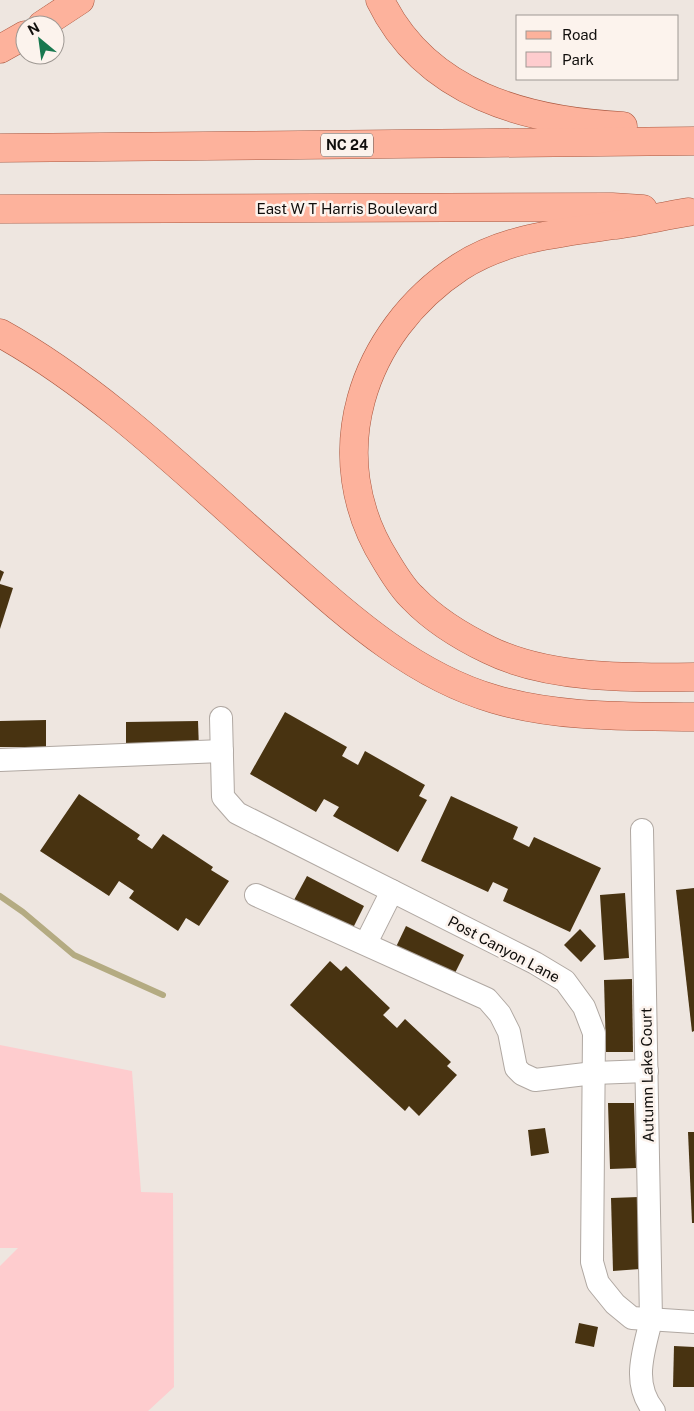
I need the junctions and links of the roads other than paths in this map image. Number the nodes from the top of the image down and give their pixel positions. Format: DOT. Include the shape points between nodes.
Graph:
graph roads {
  1 [pos="80,0"];
  2 [pos="380,0"];
  3 [pos="57,15"];
  4 [pos="15,41"];
  5 [pos="0,49"];
  6 [pos="694,130"];
  7 [pos="694,141"];
  8 [pos="0,148"];
  9 [pos="0,209"];
  10 [pos="691,212"];
  11 [pos="0,333"];
  12 [pos="694,677"];
  13 [pos="694,717"];
  14 [pos="221,718"];
  15 [pos="222,752"];
  16 [pos="0,760"];
  17 [pos="642,830"];
  18 [pos="392,891"];
  19 [pos="256,895"];
  20 [pos="366,943"];
  21 [pos="647,1071"];
  22 [pos="594,1073"];
  23 [pos="651,1320"];
  24 [pos="694,1322"];
  25 [pos="654,1411"];
  1 -- 3 [label="main road"];
  2 -- 6 [label="main road" via="398,29 436,69 490,102 550,119"];
  4 -- 5 [label="main road"];
  7 -- 8 [label="main road, NC 24"];
  9 -- 10 [label="main road, East W T Harris Boulevard" via="612,207"];
  10 -- 12 [label="main road" via="521,241 462,266 412,306 374,360 364,386 354,445 360,503 372,537 412,598 438,620 492,651 536,666 642,678"];
  11 -- 13 [label="main road" via="58,369 121,418 337,607 378,640 416,664 456,685 535,709"];
  14 -- 15 [label="lane, Post Canyon Lane"];
  15 -- 16 [label="lane"];
  15 -- 18 [label="lane, Post Canyon Lane" via="223,798 237,813"];
  17 -- 21 [label="lane, Autumn Lake Court"];
  18 -- 20 [label="lane"];
  18 -- 22 [label="lane, Post Canyon Lane" via="565,981 584,1007 594,1033"];
  19 -- 20 [label="lane"];
  20 -- 22 [label="lane" via="487,999 509,1032 516,1068 522,1074 535,1080"];
  21 -- 22 [label="lane"];
  21 -- 23 [label="lane, Autumn Lake Court"];
  22 -- 23 [label="lane, Post Canyon Lane" via="592,1262 598,1283 615,1304 632,1318"];
  23 -- 24 [label="lane, Post Canyon Lane"];
  23 -- 25 [label="lane, Autumn Lake Court" via="640,1369 644,1397"];
}
